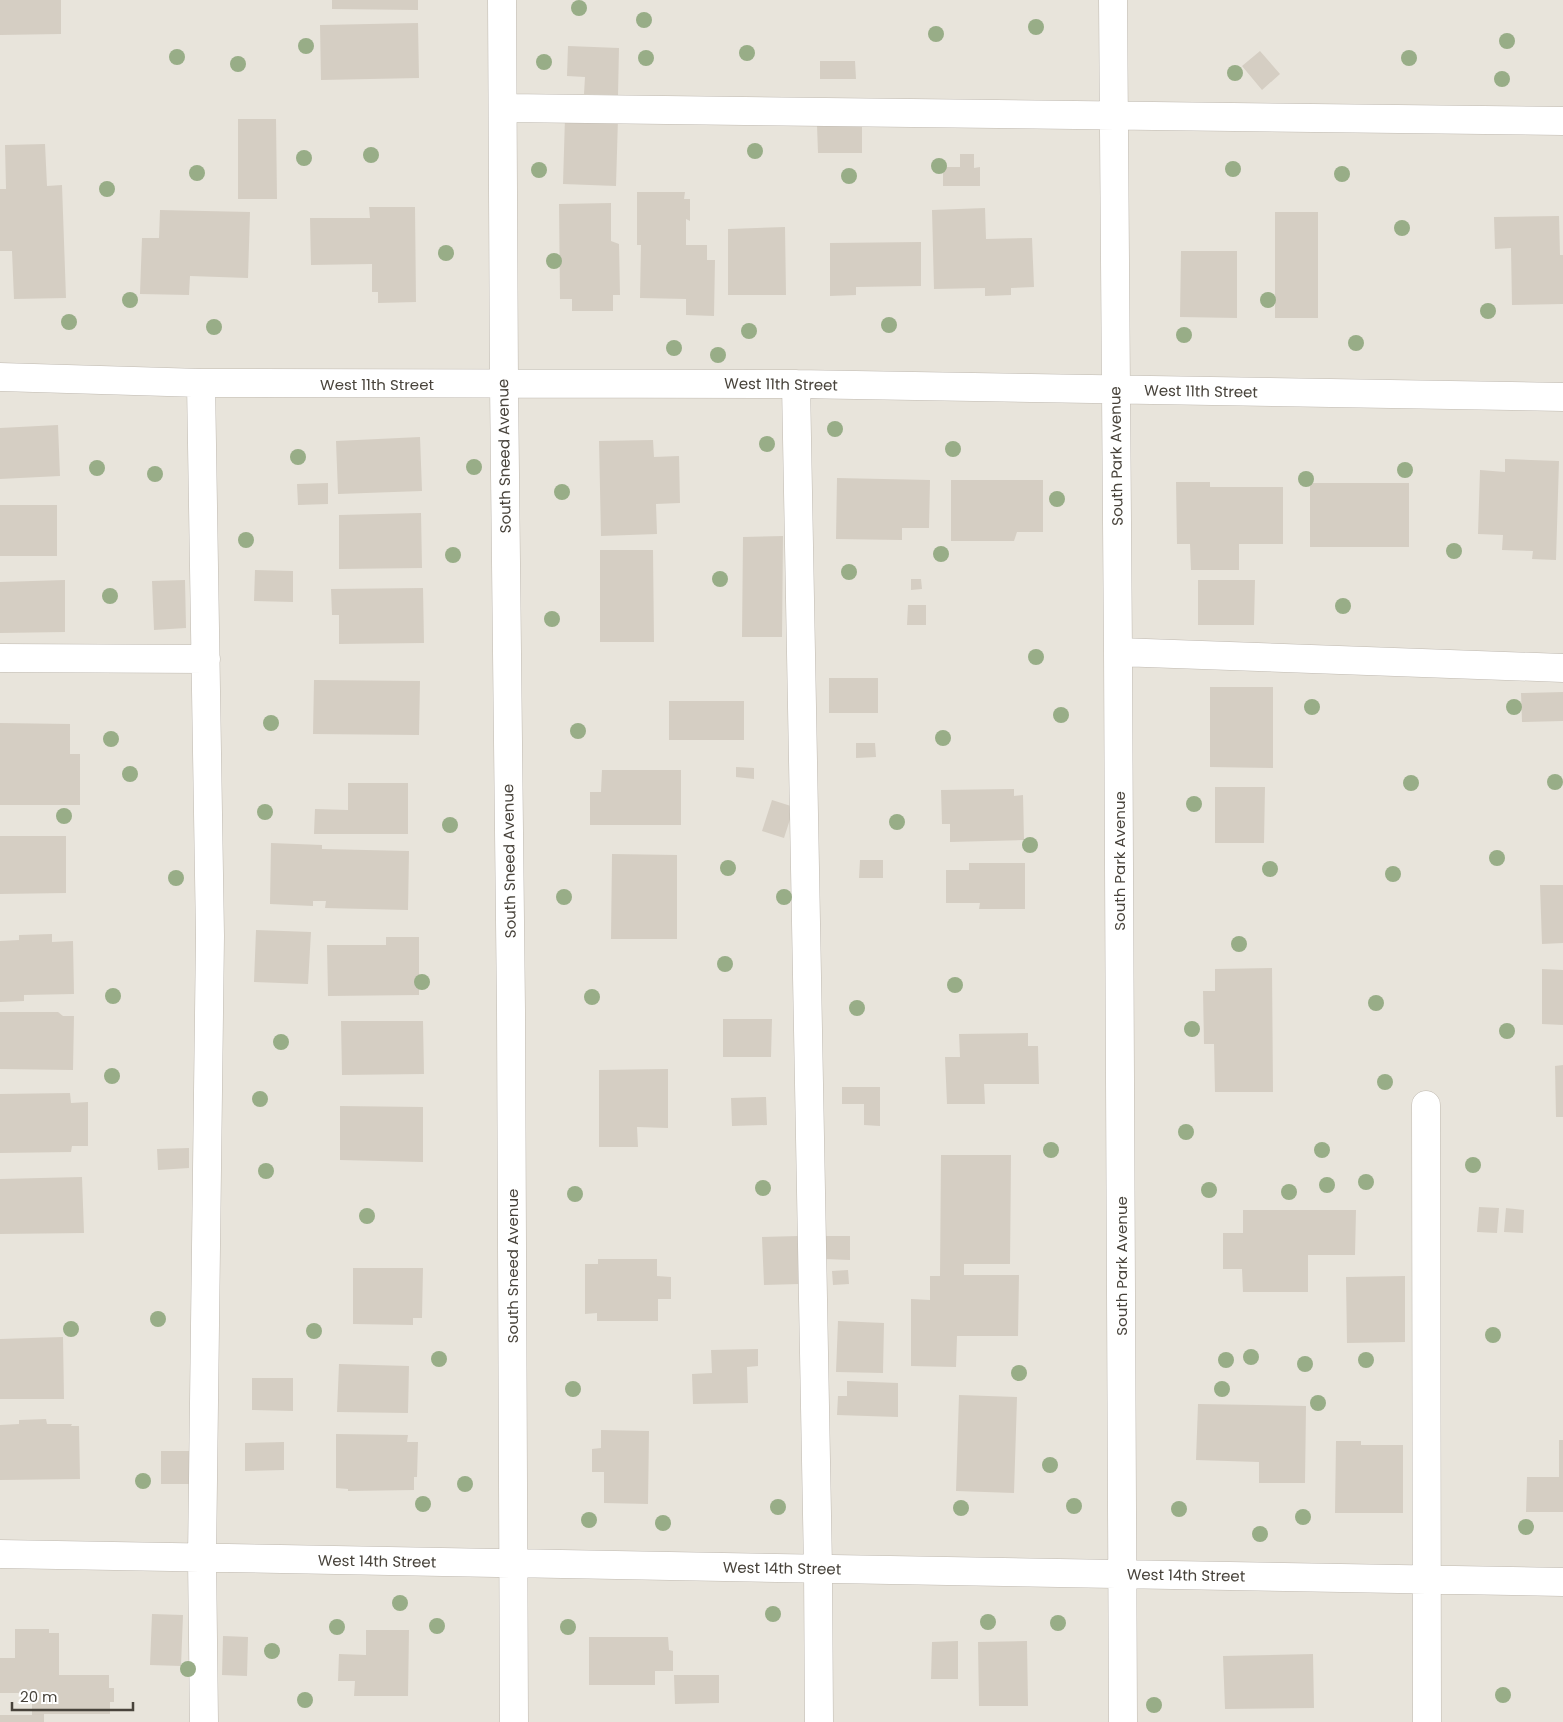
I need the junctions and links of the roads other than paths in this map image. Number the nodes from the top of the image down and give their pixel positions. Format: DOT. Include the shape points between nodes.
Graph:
graph roads {
  1 [pos="502,0"];
  2 [pos="1113,0"];
  3 [pos="503,108"];
  4 [pos="1114,116"];
  5 [pos="1563,121"];
  6 [pos="0,377"];
  7 [pos="201,384"];
  8 [pos="504,384"];
  9 [pos="796,384"];
  10 [pos="1115,389"];
  11 [pos="1563,397"];
  12 [pos="1118,652"];
  13 [pos="0,658"];
  14 [pos="206,659"];
  15 [pos="1563,668"];
  16 [pos="1426,1105"];
  17 [pos="0,1554"];
  18 [pos="202,1558"];
  19 [pos="514,1564"];
  20 [pos="818,1568"];
  21 [pos="1122,1574"];
  22 [pos="1428,1579"];
  23 [pos="1563,1582"];
  24 [pos="204,1722"];
  25 [pos="514,1722"];
  26 [pos="819,1722"];
  27 [pos="1122,1722"];
  28 [pos="1427,1722"];
  1 -- 3 [label="street, South Sneed Avenue"];
  2 -- 4 [label="street, South Park Avenue"];
  3 -- 4 [label="street"];
  3 -- 8 [label="street, South Sneed Avenue"];
  4 -- 5 [label="street"];
  4 -- 10 [label="street, South Park Avenue"];
  6 -- 7 [label="street, West 11th Street"];
  7 -- 8 [label="street, West 11th Street"];
  7 -- 14 [label="street"];
  8 -- 9 [label="street, West 11th Street"];
  8 -- 19 [label="street, South Sneed Avenue"];
  9 -- 10 [label="street, West 11th Street"];
  9 -- 20 [label="street"];
  10 -- 11 [label="street, West 11th Street"];
  10 -- 12 [label="street, South Park Avenue"];
  12 -- 15 [label="street"];
  12 -- 21 [label="street, South Park Avenue"];
  13 -- 14 [label="street"];
  14 -- 18 [label="street" via="210,936"];
  16 -- 22 [label="street"];
  17 -- 18 [label="street, West 14th Street"];
  18 -- 19 [label="street, West 14th Street"];
  18 -- 24 [label="street"];
  19 -- 20 [label="street, West 14th Street"];
  19 -- 25 [label="street, South Sneed Avenue"];
  20 -- 21 [label="street, West 14th Street"];
  20 -- 26 [label="street"];
  21 -- 22 [label="street, West 14th Street"];
  21 -- 27 [label="street, South Park Avenue"];
  22 -- 23 [label="street, West 14th Street"];
  22 -- 28 [label="street"];
}
